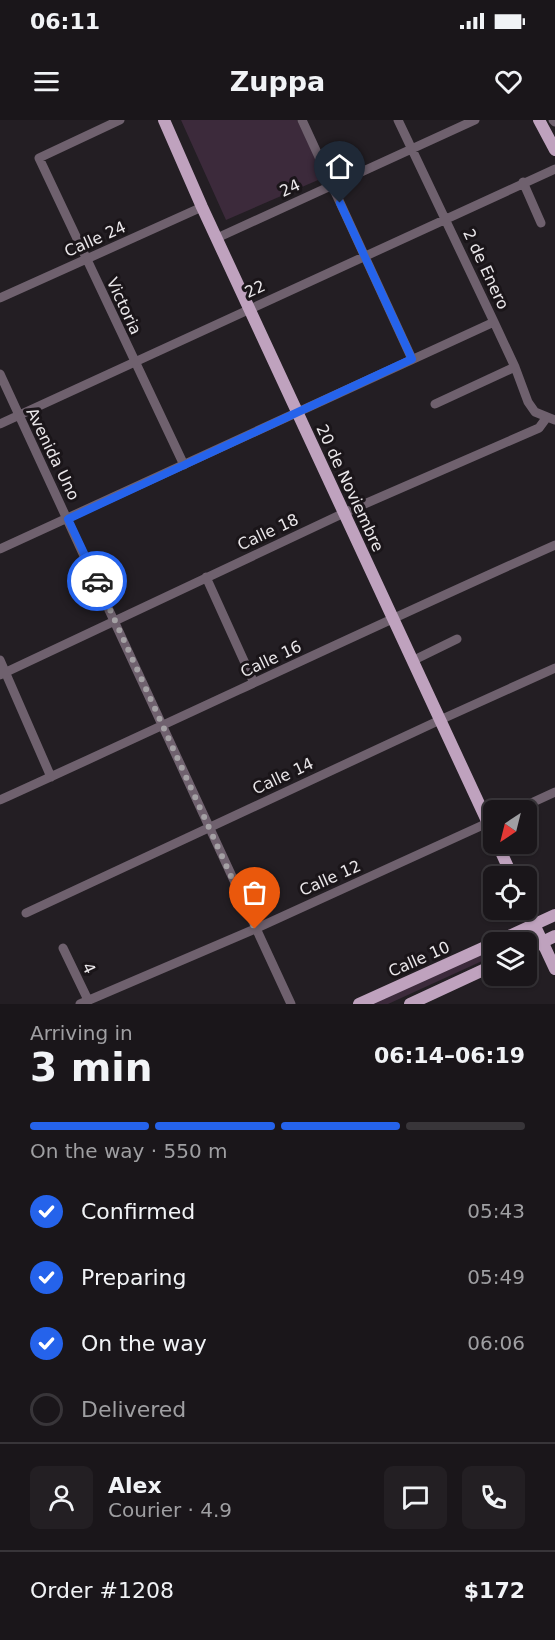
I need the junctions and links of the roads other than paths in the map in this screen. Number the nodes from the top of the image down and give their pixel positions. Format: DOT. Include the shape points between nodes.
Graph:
graph roads {
  1 [pos="120,120"];
  2 [pos="164,120"];
  3 [pos="302,120"];
  4 [pos="398,120"];
  5 [pos="475,120"];
  6 [pos="539,120"];
  7 [pos="411,149"];
  8 [pos="555,150"];
  9 [pos="555,169"];
  10 [pos="523,182"];
  11 [pos="332,186"];
  12 [pos="202,207"];
  13 [pos="445,218"];
  14 [pos="541,223"];
  15 [pos="217,238"];
  16 [pos="365,255"];
  17 [pos="86,260"];
  18 [pos="0,298"];
  19 [pos="249,308"];
  20 [pos="494,322"];
  21 [pos="412,359"];
  22 [pos="134,361"];
  23 [pos="515,367"];
  24 [pos="0,374"];
  25 [pos="435,404"];
  26 [pos="297,412"];
  27 [pos="18,415"];
  28 [pos="551,419"];
  29 [pos="0,424"];
  30 [pos="184,465"];
  31 [pos="344,513"];
  32 [pos="68,519"];
  33 [pos="555,545"];
  34 [pos="0,549"];
  35 [pos="206,577"];
  36 [pos="392,617"];
  37 [pos="114,620"];
  38 [pos="457,639"];
  39 [pos="0,660"];
  40 [pos="412,661"];
  41 [pos="555,668"];
  42 [pos="3,674"];
  43 [pos="254,684"];
  44 [pos="440,720"];
  45 [pos="162,726"];
  46 [pos="51,777"];
  47 [pos="555,792"];
  48 [pos="0,800"];
  49 [pos="537,800"];
  50 [pos="483,808"];
  51 [pos="483,825"];
  52 [pos="210,826"];
  53 [pos="26,913"];
  54 [pos="555,915"];
  55 [pos="532,920"];
  56 [pos="534,925"];
  57 [pos="255,929"];
  58 [pos="519,932"];
  59 [pos="555,936"];
  60 [pos="543,942"];
  61 [pos="537,945"];
  62 [pos="63,948"];
  63 [pos="483,948"];
  64 [pos="555,969"];
  65 [pos="483,970"];
  66 [pos="84,1002"];
  67 [pos="291,1004"];
  68 [pos="359,1004"];
  69 [pos="410,1004"];
  1 -- 17 [label="street, Victoria" via="39,158"];
  2 -- 12 [label="main road, 20 de Noviembre"];
  3 -- 11 [label="street"];
  4 -- 7 [label="street, 2 de Enero"];
  5 -- 7 [label="street, 24"];
  6 -- 8 [label="main road"];
  7 -- 11 [label="street, 24"];
  7 -- 13 [label="street, 2 de Enero"];
  9 -- 10 [label="street, 22"];
  10 -- 13 [label="street, 22"];
  10 -- 14 [label="street"];
  11 -- 15 [label="street, 24"];
  11 -- 16 [label="street"];
  12 -- 15 [label="main road, 20 de Noviembre"];
  12 -- 17 [label="street, Calle 24"];
  13 -- 16 [label="street, 22"];
  13 -- 20 [label="street, 2 de Enero"];
  15 -- 19 [label="main road, 20 de Noviembre"];
  16 -- 19 [label="street, 22"];
  16 -- 21 [label="street"];
  17 -- 18 [label="street, Calle 24"];
  17 -- 22 [label="street, Victoria"];
  19 -- 22 [label="street, 22"];
  19 -- 26 [label="main road, 20 de Noviembre"];
  20 -- 21 [label="street"];
  20 -- 23 [label="street, 2 de Enero"];
  21 -- 26 [label="street"];
  22 -- 27 [label="street, 22"];
  22 -- 30 [label="street, Victoria"];
  23 -- 25 [label="street"];
  23 -- 28 [label="street, 2 de Enero" via="528,402 535,412"];
  24 -- 27 [label="street, Avenida Uno"];
  26 -- 30 [label="street"];
  26 -- 31 [label="main road, 20 de Noviembre"];
  27 -- 29 [label="street, 22"];
  27 -- 32 [label="street, Avenida Uno"];
  28 -- 31 [label="street, Calle 18" via="539,428"];
  30 -- 32 [label="street"];
  31 -- 35 [label="street, Calle 18"];
  31 -- 36 [label="main road, 20 de Noviembre"];
  32 -- 34 [label="street"];
  32 -- 37 [label="street, Avenida Uno"];
  33 -- 36 [label="street, Calle 16"];
  35 -- 37 [label="street, Calle 18"];
  35 -- 43 [label="street"];
  36 -- 40 [label="main road, 20 de Noviembre"];
  36 -- 43 [label="street, Calle 16"];
  37 -- 42 [label="street, Calle 18"];
  37 -- 45 [label="street, Avenida Uno"];
  38 -- 40 [label="street"];
  39 -- 42 [label="street"];
  40 -- 44 [label="main road, 20 de Noviembre"];
  41 -- 44 [label="street, Calle 14"];
  42 -- 46 [label="street"];
  43 -- 45 [label="street, Calle 16"];
  44 -- 50 [label="main road, 20 de Noviembre"];
  44 -- 52 [label="street, Calle 14"];
  45 -- 46 [label="street, Calle 16"];
  45 -- 52 [label="street, Avenida Uno"];
  46 -- 48 [label="street, Calle 16"];
  47 -- 49 [label="street"];
  51 -- 57 [label="street, Calle 12"];
  52 -- 53 [label="street, Calle 14"];
  52 -- 57 [label="street, Avenida Uno"];
  54 -- 56 [label="main road, Calle 10"];
  55 -- 56 [label="main road"];
  56 -- 58 [label="main road, Calle 10"];
  56 -- 60 [label="main road"];
  57 -- 66 [label="street, Calle 12"];
  57 -- 67 [label="street, Avenida Uno"];
  59 -- 60 [label="main road"];
  60 -- 61 [label="main road"];
  60 -- 64 [label="main road"];
  62 -- 66 [label="street, 4"];
  63 -- 68 [label="main road, Calle 10"];
  65 -- 69 [label="main road"];
}
